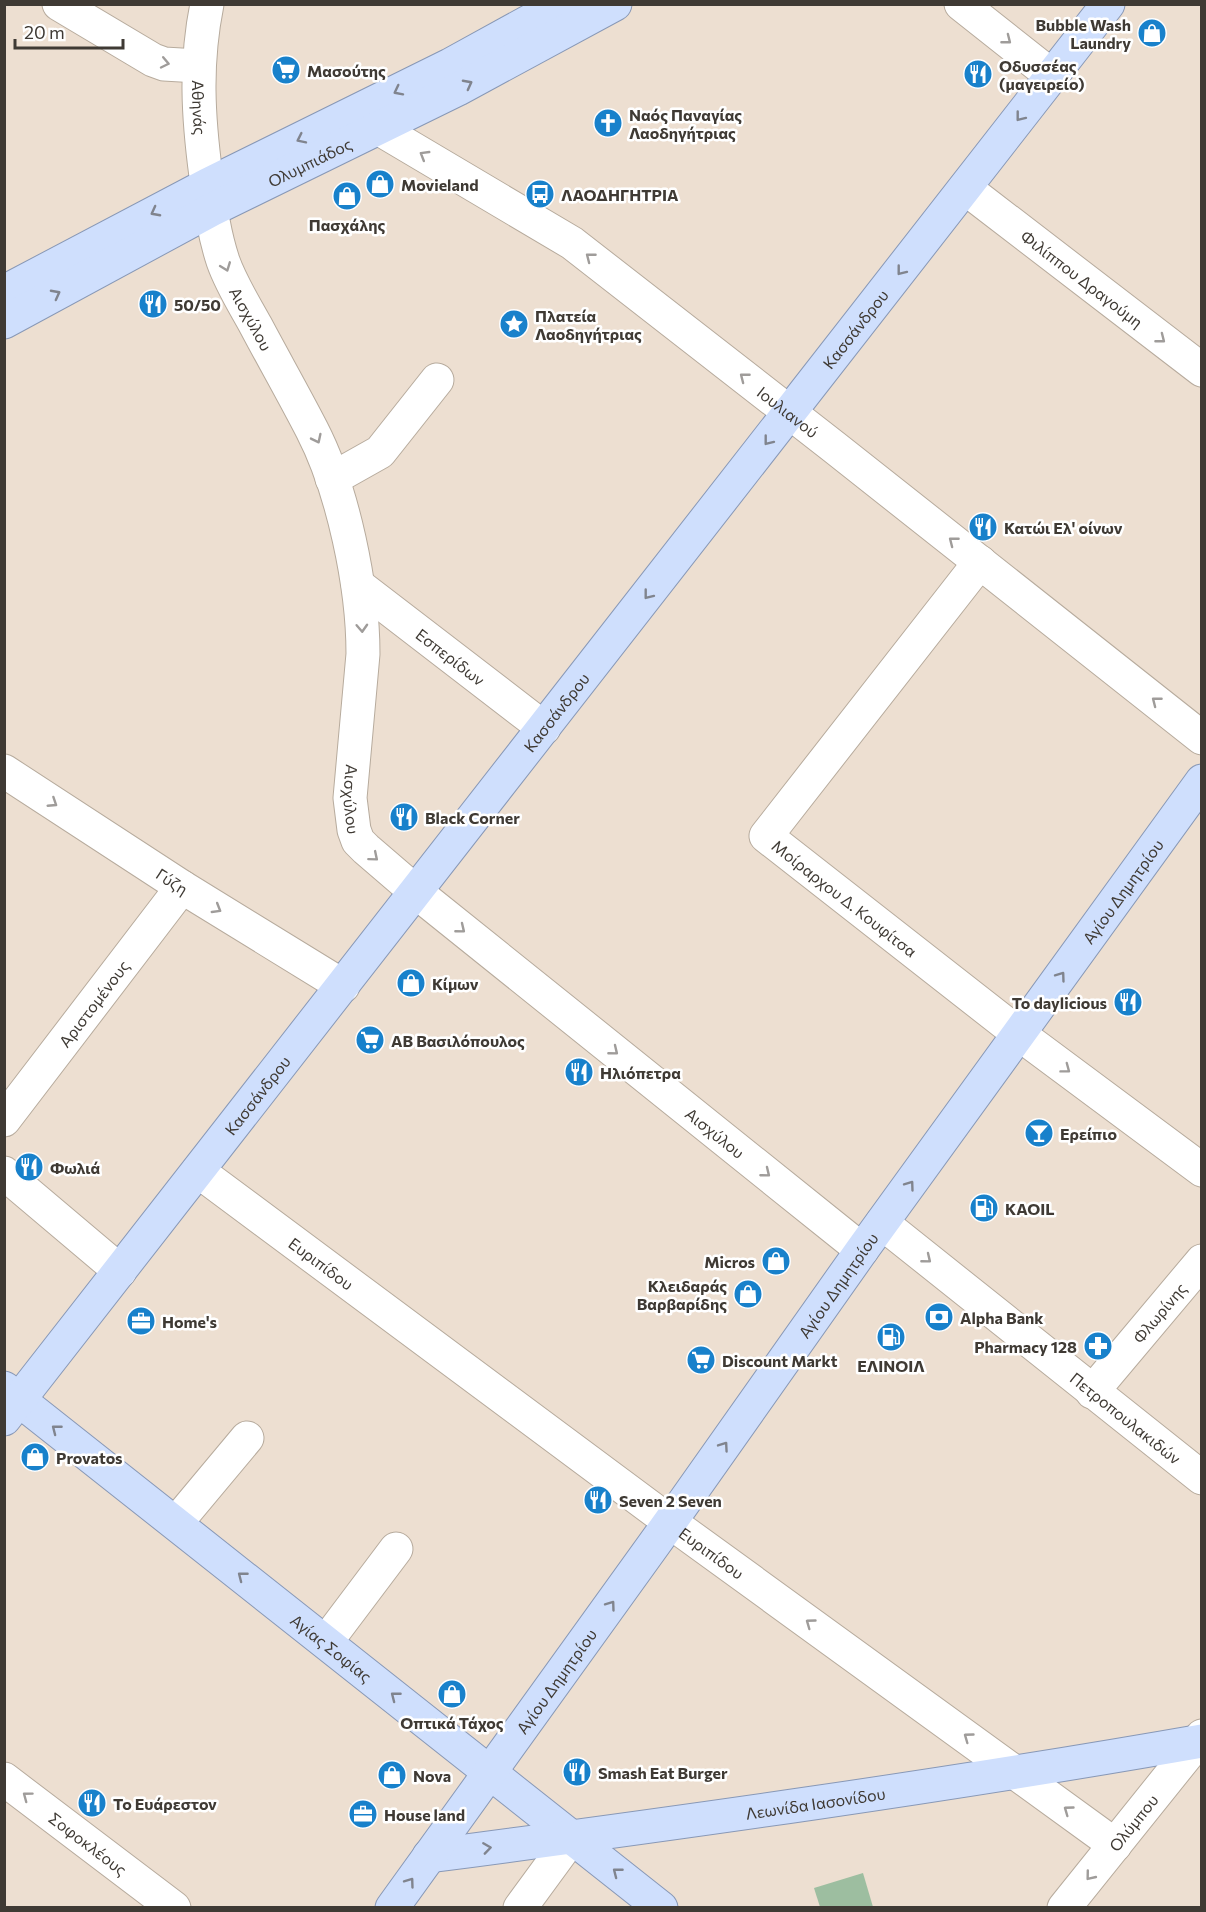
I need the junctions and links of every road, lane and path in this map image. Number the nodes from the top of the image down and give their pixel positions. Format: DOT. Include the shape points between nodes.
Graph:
graph roads {
  1 [pos="59,4"];
  2 [pos="207,4"];
  3 [pos="561,4"];
  4 [pos="615,4"];
  5 [pos="961,4"];
  6 [pos="1108,4"];
  7 [pos="198,66"];
  8 [pos="1052,76"];
  9 [pos="366,121"];
  10 [pos="965,188"];
  11 [pos="209,198"];
  12 [pos="4,292"];
  13 [pos="4,322"];
  14 [pos="1202,370"];
  15 [pos="437,380"];
  16 [pos="790,413"];
  17 [pos="332,479"];
  18 [pos="980,562"];
  19 [pos="358,585"];
  20 [pos="544,728"];
  21 [pos="1202,738"];
  22 [pos="4,771"];
  23 [pos="1202,781"];
  24 [pos="182,887"];
  25 [pos="416,892"];
  26 [pos="343,986"];
  27 [pos="1019,1034"];
  28 [pos="4,1120"];
  29 [pos="1202,1170"];
  30 [pos="198,1171"];
  31 [pos="4,1173"];
  32 [pos="882,1223"];
  33 [pos="862,1250"];
  34 [pos="1202,1261"];
  35 [pos="120,1271"];
  36 [pos="1092,1392"];
  37 [pos="10,1402"];
  38 [pos="247,1438"];
  39 [pos="1202,1478"];
  40 [pos="670,1522"];
  41 [pos="176,1523"];
  42 [pos="396,1549"];
  43 [pos="326,1642"];
  44 [pos="1200,1740"];
  45 [pos="490,1772"];
  46 [pos="1015,1772"];
  47 [pos="4,1779"];
  48 [pos="572,1837"];
  49 [pos="1115,1845"];
  50 [pos="429,1856"];
  51 [pos="174,1908"];
  52 [pos="392,1908"];
  53 [pos="520,1908"];
  54 [pos="661,1908"];
  55 [pos="1064,1908"];
  1 -- 7 [label="street, one-way" via="153,60"];
  2 -- 7 [label="street, Αθηνάς"];
  3 -- 9 [label="main road, Ολυμπιάδος, one-way" via="471,54"];
  9 -- 4 [label="main road, Ολυμπιάδος, one-way" via="458,89"];
  5 -- 8 [label="street, one-way"];
  6 -- 8 [label="main road, Κασσάνδρου"];
  7 -- 11 [label="street, Αθηνάς"];
  8 -- 10 [label="main road, Κασσάνδρου, one-way"];
  9 -- 11 [label="main road, Ολυμπιάδος"];
  16 -- 9 [label="street, Ιουλιανού, one-way" via="572,243"];
  10 -- 14 [label="street, Φιλίππου Δραγούμη, one-way"];
  10 -- 16 [label="main road, Κασσάνδρου, one-way"];
  11 -- 12 [label="main road, Ολυμπιάδος, one-way"];
  13 -- 11 [label="main road, Ολυμπιάδος, one-way"];
  11 -- 17 [label="street, Αισχύλου, one-way" via="222,258 313,432"];
  15 -- 17 [label="street" via="380,452"];
  18 -- 16 [label="street, Ιουλιανού, one-way"];
  16 -- 20 [label="main road, Κασσάνδρου, one-way"];
  17 -- 19 [label="street, Αισχύλου"];
  21 -- 18 [label="street, Ιουλιανού, one-way"];
  18 -- 27 [label="street, Μοίραρχου Δ. Κουφίτσα" via="766,836"];
  19 -- 20 [label="street, Εσπερίδων"];
  19 -- 25 [label="street, Αισχύλου, one-way" via="363,633 350,798 354,830 358,841"];
  20 -- 25 [label="main road, Κασσάνδρου"];
  22 -- 24 [label="street, Γύζη, one-way"];
  27 -- 23 [label="main road, Αγίου Δημητρίου, one-way"];
  24 -- 26 [label="street, Γύζη, one-way"];
  24 -- 28 [label="street, Αριστομένους"];
  25 -- 26 [label="main road, Κασσάνδρου"];
  25 -- 33 [label="street, Αισχύλου, one-way"];
  26 -- 30 [label="main road, Κασσάνδρου"];
  27 -- 29 [label="street, Μοίραρχου Δ. Κουφίτσα, one-way"];
  32 -- 27 [label="main road, Αγίου Δημητρίου, one-way"];
  30 -- 35 [label="main road, Κασσάνδρου"];
  30 -- 40 [label="street, Ευριπίδου"];
  31 -- 35 [label="street"];
  32 -- 33 [label="main road, Αγίου Δημητρίου"];
  32 -- 36 [label="street, Πετροπουλακιδών, one-way"];
  40 -- 33 [label="main road, Αγίου Δημητρίου, one-way"];
  34 -- 36 [label="street, Φλωρίνης"];
  35 -- 37 [label="main road, Κασσάνδρου"];
  36 -- 39 [label="street, Πετροπουλακιδών"];
  41 -- 37 [label="main road, Αγίας Σοφίας, one-way"];
  38 -- 41 [label="street"];
  45 -- 40 [label="main road, Αγίου Δημητρίου, one-way"];
  46 -- 40 [label="street, Ευριπίδου, one-way"];
  43 -- 41 [label="main road, Αγίας Σοφίας, one-way"];
  42 -- 43 [label="street"];
  45 -- 43 [label="main road, Αγίας Σοφίας, one-way"];
  44 -- 46 [label="main road, Λεωνίδα Ιασονίδου"];
  44 -- 49 [label="street, Ολύμπου"];
  45 -- 48 [label="main road, Αγίας Σοφίας"];
  45 -- 50 [label="main road, Αγίου Δημητρίου"];
  46 -- 48 [label="main road, Λεωνίδα Ιασονίδου"];
  49 -- 46 [label="street, Ευριπίδου, one-way"];
  51 -- 47 [label="street, Σοφοκλέους, one-way"];
  50 -- 48 [label="main road, Λεωνίδα Ιασονίδου, one-way"];
  48 -- 53 [label="street"];
  54 -- 48 [label="main road, Αγίας Σοφίας, one-way"];
  49 -- 55 [label="street, Ολύμπου, one-way"];
  52 -- 50 [label="main road, Αγίου Δημητρίου, one-way"];
}
